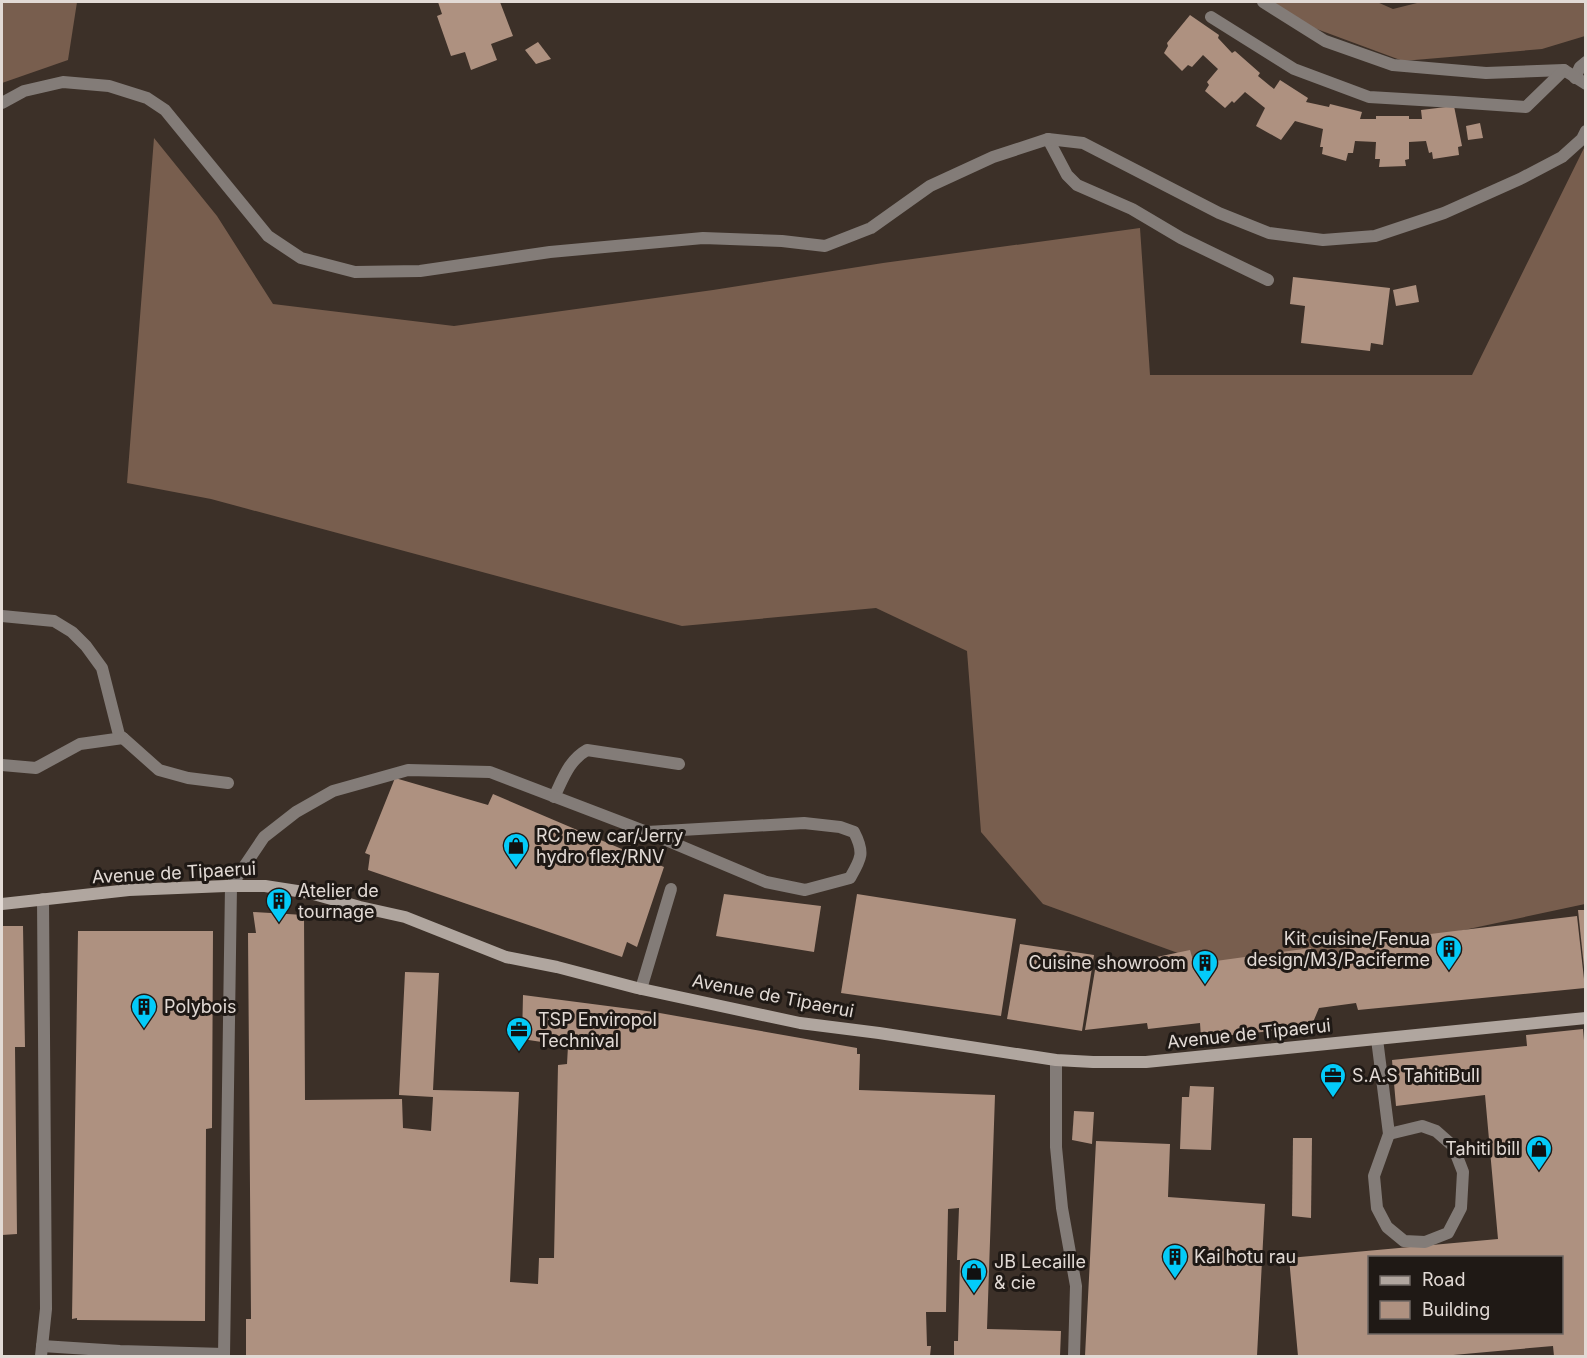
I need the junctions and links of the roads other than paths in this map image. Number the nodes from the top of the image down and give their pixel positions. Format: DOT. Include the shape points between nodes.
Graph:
graph roads {
  1 [pos="1263,2"];
  2 [pos="1211,17"];
  3 [pos="1586,62"];
  4 [pos="1564,70"];
  5 [pos="1580,81"];
  6 [pos="2,103"];
  7 [pos="1586,131"];
  8 [pos="1048,139"];
  9 [pos="1268,280"];
  10 [pos="2,616"];
  11 [pos="123,738"];
  12 [pos="679,764"];
  13 [pos="2,765"];
  14 [pos="228,783"];
  15 [pos="554,797"];
  16 [pos="647,832"];
  17 [pos="231,886"];
  18 [pos="671,889"];
  19 [pos="43,899"];
  20 [pos="2,904"];
  21 [pos="641,989"];
  22 [pos="1586,1018"];
  23 [pos="1377,1039"];
  24 [pos="1056,1060"];
  25 [pos="1389,1134"];
  26 [pos="42,1351"];
  27 [pos="224,1355"];
  28 [pos="1074,1356"];
  1 -- 4 [label="street" via="1325,41 1393,65 1486,73"];
  2 -- 4 [label="street" via="1294,69 1369,98 1526,108"];
  3 -- 5 [label="street" via="1580,67"];
  4 -- 5 [label="street"];
  6 -- 8 [label="street" via="24,91 63,82 109,86 147,98 165,110 268,236 301,258 355,272 420,271 550,252 703,238 825,246 871,228 930,186 993,157"];
  7 -- 8 [label="street" via="1562,157 1444,213 1375,236 1323,240 1269,233 1219,213 1083,143"];
  8 -- 9 [label="street" via="1067,175 1077,185 1132,209 1181,238"];
  10 -- 11 [label="street" via="54,621 86,646 102,668"];
  11 -- 13 [label="street" via="80,744 36,768"];
  11 -- 14 [label="street" via="159,770"];
  12 -- 15 [label="street" via="587,750 576,756"];
  15 -- 16 [label="street"];
  15 -- 17 [label="street" via="490,772 408,770 333,791 296,813 264,837"];
  16 -- 16 [label="street" via="766,882 806,890 850,878 860,861 861,845 854,832 840,827 804,823"];
  17 -- 19 [label="main road, Avenue de Tipaerui" via="129,890"];
  17 -- 21 [label="main road, Avenue de Tipaerui" via="265,886 310,893 405,917 506,957"];
  17 -- 27 [label="street"];
  18 -- 21 [label="street"];
  19 -- 20 [label="main road, Avenue de Tipaerui"];
  19 -- 26 [label="street" via="46,1310"];
  21 -- 24 [label="main road, Avenue de Tipaerui" via="800,1023"];
  22 -- 23 [label="main road, Avenue de Tipaerui"];
  23 -- 24 [label="main road, Avenue de Tipaerui" via="1146,1062"];
  23 -- 25 [label="street"];
  24 -- 28 [label="street" via="1056,1147 1076,1286"];
  25 -- 25 [label="street" via="1374,1176 1377,1208 1387,1227 1404,1241 1425,1242 1448,1233 1461,1208 1463,1172 1453,1146 1436,1131 1422,1126"];
  26 -- 27 [label="street"];
}
